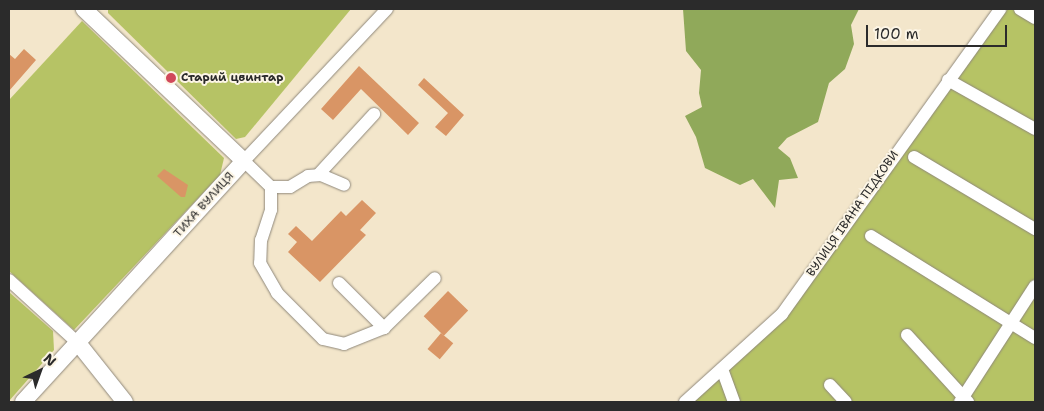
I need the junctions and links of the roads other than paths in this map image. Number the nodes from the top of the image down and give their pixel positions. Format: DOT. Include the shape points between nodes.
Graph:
graph roads {
  1 [pos="387,9"];
  2 [pos="1000,9"];
  3 [pos="1020,9"];
  4 [pos="88,10"];
  5 [pos="1035,18"];
  6 [pos="948,80"];
  7 [pos="374,114"];
  8 [pos="1035,129"];
  9 [pos="914,157"];
  10 [pos="244,161"];
  11 [pos="318,175"];
  12 [pos="344,185"];
  13 [pos="271,187"];
  14 [pos="1035,229"];
  15 [pos="871,236"];
  16 [pos="435,278"];
  17 [pos="9,280"];
  18 [pos="339,283"];
  19 [pos="1035,286"];
  20 [pos="1012,324"];
  21 [pos="384,328"];
  22 [pos="907,335"];
  23 [pos="1035,338"];
  24 [pos="78,343"];
  25 [pos="722,369"];
  26 [pos="830,385"];
  27 [pos="964,401"];
  28 [pos="23,402"];
  29 [pos="125,402"];
  30 [pos="685,402"];
  31 [pos="734,402"];
  32 [pos="846,402"];
  1 -- 10 [label="street, ТИХА ВУЛИЦЯ"];
  2 -- 6 [label="street, ВУЛИЦЯ ІВАНА ПІДКОВИ"];
  3 -- 5 [label="street"];
  4 -- 10 [label="main road"];
  6 -- 8 [label="street"];
  6 -- 25 [label="street, ВУЛИЦЯ ІВАНА ПІДКОВИ" via="782,314"];
  7 -- 11 [label="street"];
  9 -- 14 [label="street"];
  10 -- 13 [label="street"];
  10 -- 24 [label="main road, ТИХА ВУЛИЦЯ"];
  11 -- 12 [label="street"];
  11 -- 13 [label="street" via="308,176 290,187"];
  13 -- 21 [label="street" via="271,210 261,240 260,264 277,293 323,339 344,344"];
  15 -- 20 [label="street"];
  16 -- 21 [label="street"];
  17 -- 24 [label="street"];
  18 -- 21 [label="street"];
  19 -- 20 [label="street"];
  20 -- 23 [label="street"];
  20 -- 27 [label="street"];
  22 -- 27 [label="street"];
  24 -- 28 [label="main road, ТИХА ВУЛИЦЯ"];
  24 -- 29 [label="main road"];
  25 -- 30 [label="street, ВУЛИЦЯ ІВАНА ПІДКОВИ"];
  25 -- 31 [label="street"];
  26 -- 32 [label="street"];
}
